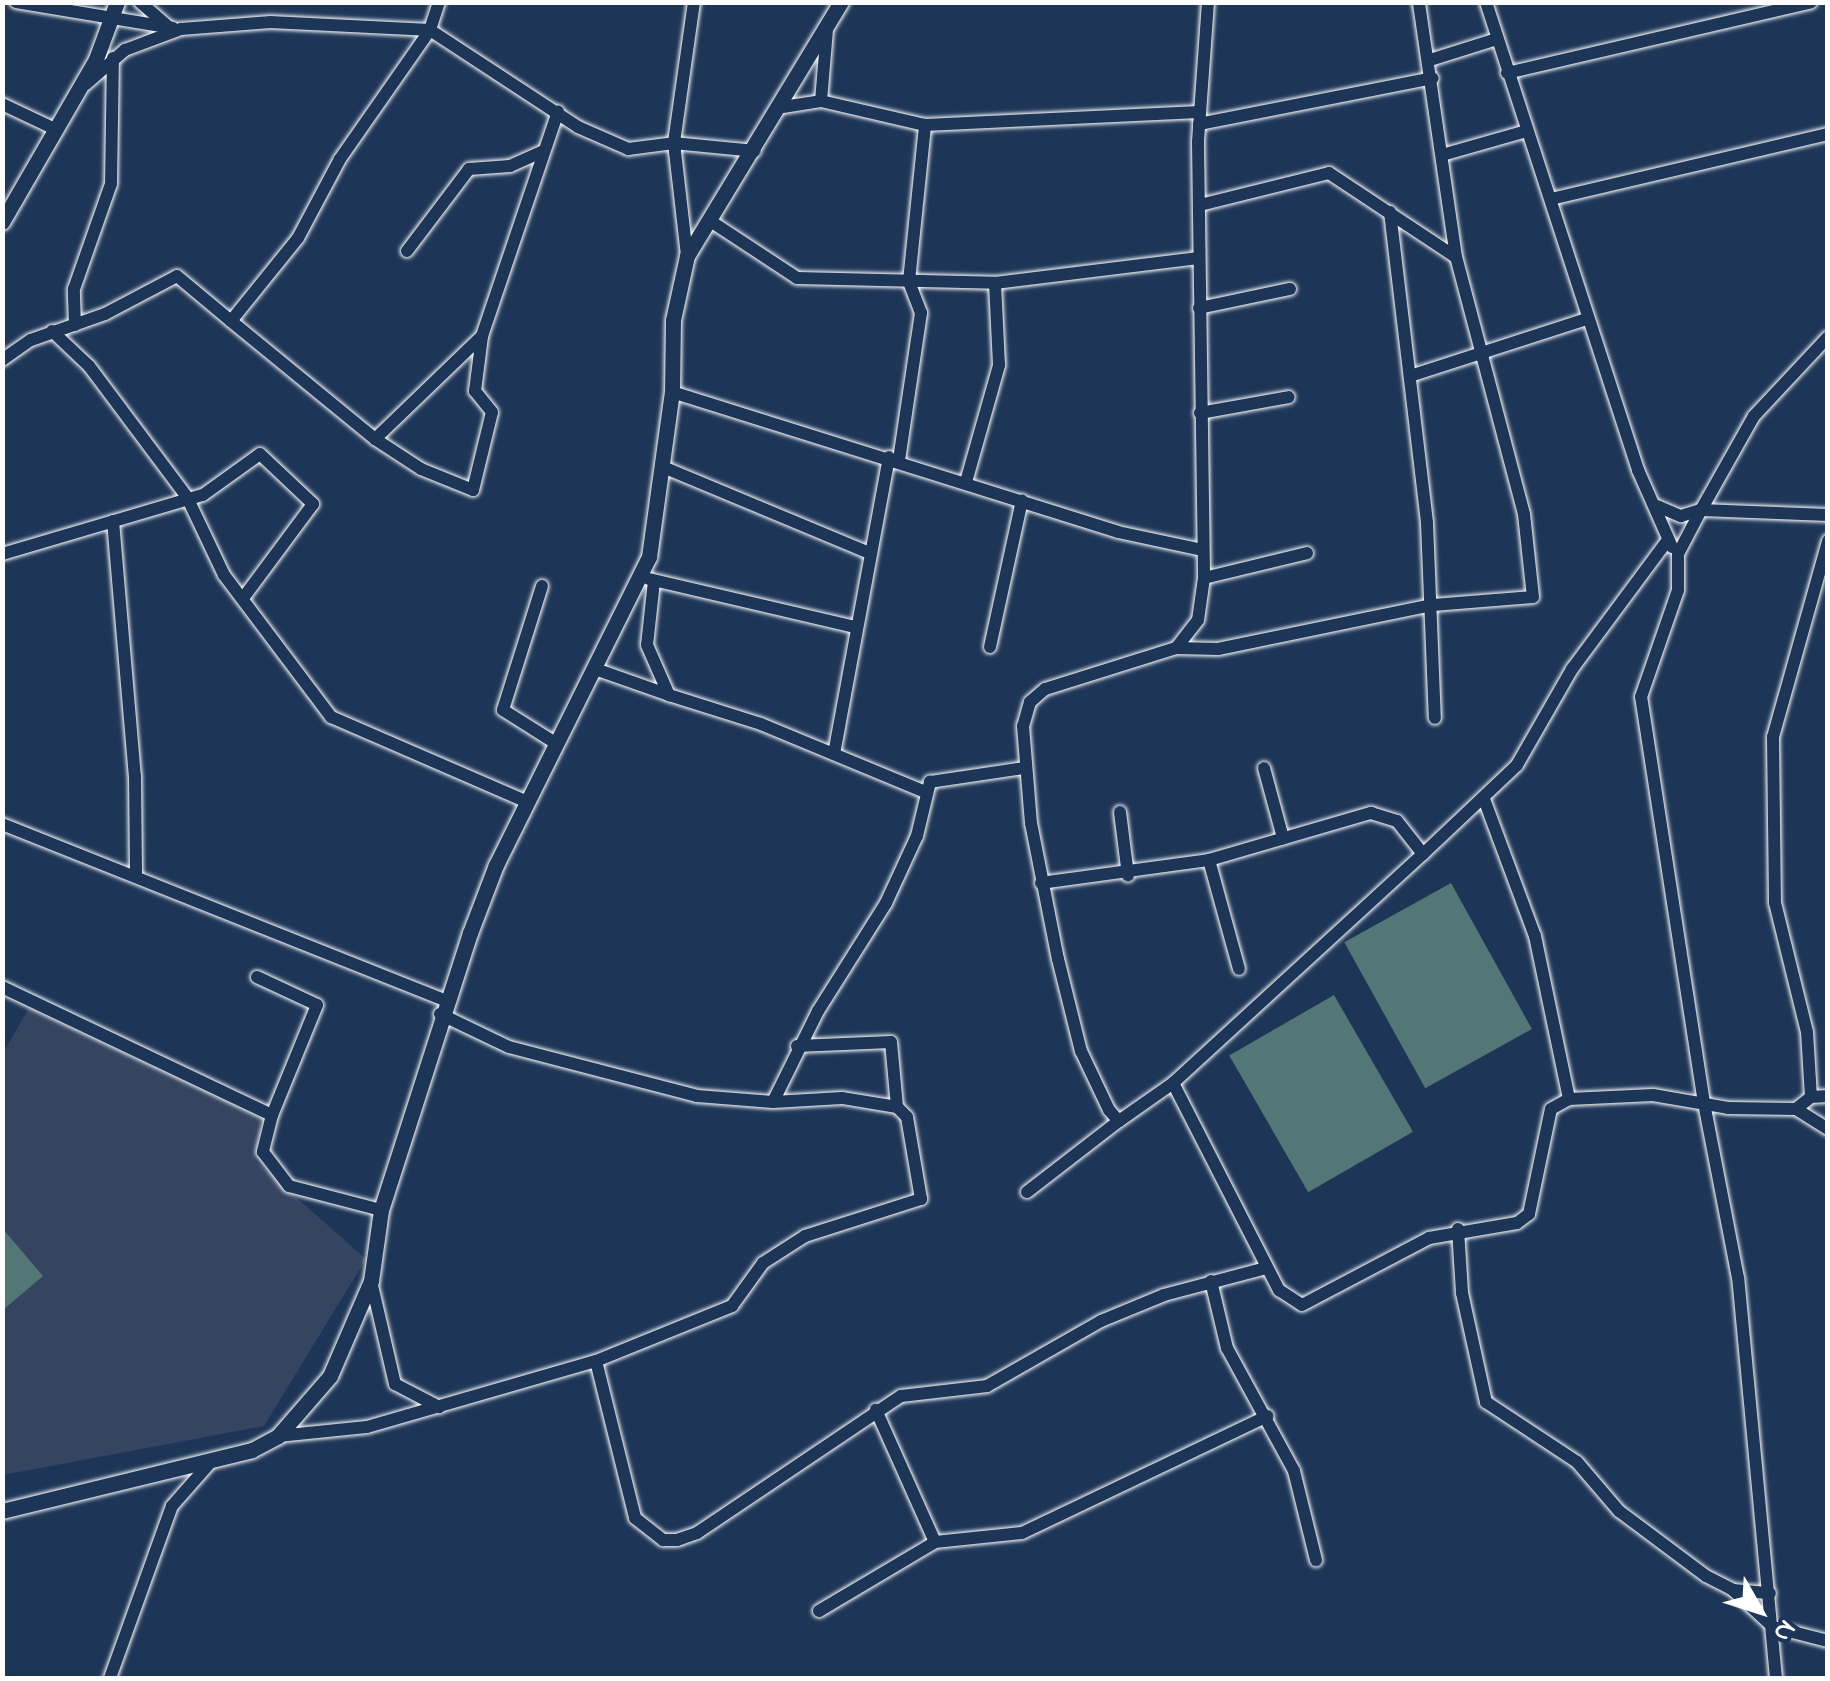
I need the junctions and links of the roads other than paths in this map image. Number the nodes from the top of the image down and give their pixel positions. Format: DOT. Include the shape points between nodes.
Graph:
graph roads {
  1 [pos="16,2"];
  2 [pos="117,2"];
  3 [pos="140,2"];
  4 [pos="438,2"];
  5 [pos="694,2"];
  6 [pos="841,2"];
  7 [pos="1208,2"];
  8 [pos="1419,2"];
  9 [pos="1486,2"];
  10 [pos="1811,2"];
  11 [pos="114,22"];
  12 [pos="175,28"];
  13 [pos="826,29"];
  14 [pos="430,30"];
  15 [pos="1497,39"];
  16 [pos="113,58"];
  17 [pos="1430,60"];
  18 [pos="1507,73"];
  19 [pos="1433,78"];
  20 [pos="72,101"];
  21 [pos="821,101"];
  22 [pos="2,104"];
  23 [pos="783,107"];
  24 [pos="558,112"];
  25 [pos="1199,118"];
  26 [pos="925,125"];
  27 [pos="57,130"];
  28 [pos="1526,131"];
  29 [pos="1828,134"];
  30 [pos="674,143"];
  31 [pos="755,151"];
  32 [pos="542,152"];
  33 [pos="1442,155"];
  34 [pos="1551,199"];
  35 [pos="1200,205"];
  36 [pos="1390,212"];
  37 [pos="710,220"];
  38 [pos="2,222"];
  39 [pos="407,251"];
  40 [pos="687,256"];
  41 [pos="1456,257"];
  42 [pos="1198,258"];
  43 [pos="910,281"];
  44 [pos="995,283"];
  45 [pos="1290,289"];
  46 [pos="1199,308"];
  47 [pos="1587,319"];
  48 [pos="231,321"];
  49 [pos="75,324"];
  50 [pos="52,330"];
  51 [pos="482,336"];
  52 [pos="1828,337"];
  53 [pos="1480,356"];
  54 [pos="2,360"];
  55 [pos="1410,376"];
  56 [pos="672,392"];
  57 [pos="1289,396"];
  58 [pos="1200,413"];
  59 [pos="375,439"];
  60 [pos="894,458"];
  61 [pos="663,467"];
  62 [pos="966,482"];
  63 [pos="188,497"];
  64 [pos="1022,500"];
  65 [pos="1657,506"];
  66 [pos="1701,510"];
  67 [pos="1828,515"];
  68 [pos="113,521"];
  69 [pos="1828,540"];
  70 [pos="1667,541"];
  71 [pos="1203,550"];
  72 [pos="867,552"];
  73 [pos="2,554"];
  74 [pos="1307,554"];
  75 [pos="1678,554"];
  76 [pos="648,578"];
  77 [pos="1204,578"];
  78 [pos="542,586"];
  79 [pos="244,598"];
  80 [pos="1433,605"];
  81 [pos="856,626"];
  82 [pos="990,647"];
  83 [pos="1176,648"];
  84 [pos="598,670"];
  85 [pos="669,695"];
  86 [pos="1435,718"];
  87 [pos="556,744"];
  88 [pos="834,754"];
  89 [pos="1024,768"];
  90 [pos="1264,768"];
  91 [pos="925,792"];
  92 [pos="1484,799"];
  93 [pos="527,802"];
  94 [pos="1120,812"];
  95 [pos="2,824"];
  96 [pos="1283,838"];
  97 [pos="1423,854"];
  98 [pos="1209,860"];
  99 [pos="1128,875"];
  100 [pos="136,876"];
  101 [pos="1041,882"];
  102 [pos="1239,969"];
  103 [pos="257,977"];
  104 [pos="2,988"];
  105 [pos="442,1007"];
  106 [pos="798,1046"];
  107 [pos="1173,1083"];
  108 [pos="1828,1096"];
  109 [pos="1811,1097"];
  110 [pos="1569,1099"];
  111 [pos="772,1102"];
  112 [pos="1704,1104"];
  113 [pos="897,1108"];
  114 [pos="1796,1109"];
  115 [pos="272,1115"];
  116 [pos="1119,1120"];
  117 [pos="1828,1129"];
  118 [pos="1027,1192"];
  119 [pos="381,1210"];
  120 [pos="1458,1230"];
  121 [pos="1266,1268"];
  122 [pos="371,1281"];
  123 [pos="1210,1281"];
  124 [pos="596,1361"];
  125 [pos="439,1407"];
  126 [pos="876,1410"];
  127 [pos="1267,1416"];
  128 [pos="278,1436"];
  129 [pos="208,1465"];
  130 [pos="2,1511"];
  131 [pos="935,1542"];
  132 [pos="1316,1560"];
  133 [pos="1733,1590"];
  134 [pos="1770,1593"];
  135 [pos="819,1610"];
  136 [pos="1773,1627"];
  137 [pos="1828,1642"];
  138 [pos="110,1678"];
  139 [pos="1776,1678"];
  1 -- 11 [label="street"];
  2 -- 11 [label="street"];
  3 -- 12 [label="street"];
  4 -- 14 [label="street"];
  5 -- 30 [label="street"];
  6 -- 13 [label="street"];
  7 -- 25 [label="street"];
  8 -- 17 [label="street"];
  9 -- 15 [label="street"];
  10 -- 18 [label="street"];
  11 -- 12 [label="street"];
  11 -- 20 [label="street"];
  12 -- 14 [label="street" via="270,22"];
  12 -- 16 [label="street"];
  13 -- 21 [label="street"];
  13 -- 23 [label="street"];
  14 -- 24 [label="street"];
  14 -- 48 [label="street" via="340,159 298,238"];
  15 -- 17 [label="street"];
  15 -- 18 [label="street"];
  16 -- 20 [label="street"];
  16 -- 49 [label="street" via="112,184 74,289"];
  17 -- 19 [label="street"];
  18 -- 28 [label="street"];
  19 -- 25 [label="street"];
  19 -- 33 [label="street"];
  20 -- 27 [label="street"];
  21 -- 23 [label="street"];
  21 -- 26 [label="street"];
  22 -- 27 [label="street"];
  23 -- 31 [label="street"];
  24 -- 30 [label="street" via="615,145 645,150"];
  24 -- 32 [label="street"];
  25 -- 26 [label="street"];
  25 -- 35 [label="street"];
  26 -- 43 [label="street"];
  27 -- 38 [label="street"];
  28 -- 33 [label="street"];
  28 -- 34 [label="street"];
  29 -- 34 [label="street"];
  30 -- 31 [label="street"];
  30 -- 40 [label="street"];
  31 -- 37 [label="street"];
  32 -- 39 [label="street" via="519,164 468,169"];
  32 -- 51 [label="street"];
  33 -- 41 [label="street"];
  34 -- 47 [label="street"];
  35 -- 36 [label="street" via="1322,172"];
  35 -- 42 [label="street"];
  36 -- 41 [label="street"];
  36 -- 55 [label="street"];
  37 -- 40 [label="street"];
  37 -- 43 [label="street" via="793,277"];
  40 -- 56 [label="street" via="673,320"];
  41 -- 53 [label="street"];
  42 -- 44 [label="street"];
  42 -- 46 [label="street"];
  43 -- 44 [label="street"];
  43 -- 60 [label="street" via="921,314"];
  44 -- 62 [label="street" via="999,364"];
  45 -- 46 [label="street"];
  46 -- 58 [label="street"];
  47 -- 53 [label="street"];
  47 -- 65 [label="street" via="1638,470"];
  48 -- 49 [label="street" via="177,276"];
  48 -- 59 [label="street"];
  49 -- 50 [label="street"];
  50 -- 54 [label="street"];
  50 -- 63 [label="street" via="89,366"];
  51 -- 59 [label="street"];
  51 -- 59 [label="street" via="475,392 492,412 473,490 421,469"];
  52 -- 66 [label="street" via="1754,416"];
  53 -- 55 [label="street"];
  53 -- 80 [label="street" via="1524,514 1534,590 1527,601"];
  55 -- 80 [label="street"];
  56 -- 60 [label="street"];
  56 -- 61 [label="street"];
  57 -- 58 [label="street"];
  58 -- 71 [label="street"];
  60 -- 62 [label="street"];
  60 -- 72 [label="street"];
  61 -- 72 [label="street"];
  61 -- 76 [label="street"];
  62 -- 64 [label="street"];
  63 -- 68 [label="street"];
  63 -- 79 [label="street" via="209,552"];
  63 -- 79 [label="street" via="213,490 260,454 312,500 312,509"];
  64 -- 71 [label="street"];
  64 -- 82 [label="street"];
  65 -- 66 [label="street" via="1681,516"];
  65 -- 70 [label="street"];
  66 -- 67 [label="street"];
  66 -- 75 [label="street"];
  68 -- 73 [label="street"];
  68 -- 100 [label="street" via="136,776"];
  69 -- 109 [label="street" via="1780,704 1772,764 1775,903 1807,1032"];
  70 -- 75 [label="street"];
  70 -- 92 [label="street" via="1582,654 1517,765"];
  71 -- 77 [label="street"];
  72 -- 81 [label="street"];
  74 -- 77 [label="street"];
  75 -- 112 [label="street" via="1678,590 1642,680 1641,717"];
  76 -- 81 [label="street"];
  76 -- 84 [label="street"];
  76 -- 85 [label="street" via="648,645"];
  77 -- 83 [label="street" via="1198,620"];
  78 -- 87 [label="street" via="503,710"];
  79 -- 93 [label="street" via="342,725"];
  80 -- 83 [label="street" via="1218,649"];
  80 -- 86 [label="street"];
  81 -- 88 [label="street"];
  83 -- 89 [label="street" via="1036,696 1025,713"];
  84 -- 85 [label="street"];
  84 -- 87 [label="street"];
  85 -- 88 [label="street"];
  87 -- 93 [label="street"];
  88 -- 91 [label="street"];
  89 -- 91 [label="street" via="934,778"];
  89 -- 101 [label="street"];
  90 -- 96 [label="street"];
  91 -- 106 [label="street" via="918,836 886,903"];
  92 -- 97 [label="street"];
  92 -- 110 [label="street" via="1535,936"];
  93 -- 105 [label="street"];
  94 -- 99 [label="street"];
  95 -- 100 [label="street"];
  96 -- 97 [label="street" via="1371,813 1397,821"];
  96 -- 98 [label="street"];
  97 -- 107 [label="street"];
  98 -- 99 [label="street"];
  98 -- 102 [label="street"];
  99 -- 101 [label="street"];
  100 -- 105 [label="street"];
  101 -- 116 [label="street" via="1081,1051"];
  103 -- 115 [label="street" via="317,1005"];
  104 -- 115 [label="street"];
  105 -- 111 [label="street" via="509,1048 697,1096"];
  105 -- 119 [label="street"];
  106 -- 111 [label="street"];
  106 -- 113 [label="street" via="891,1042"];
  107 -- 116 [label="street"];
  107 -- 121 [label="street"];
  108 -- 109 [label="street"];
  109 -- 114 [label="street"];
  110 -- 112 [label="street" via="1653,1096"];
  110 -- 120 [label="street" via="1551,1109 1530,1214 1518,1223"];
  111 -- 113 [label="street" via="842,1098"];
  112 -- 114 [label="street"];
  112 -- 134 [label="street" via="1738,1278"];
  113 -- 124 [label="street" via="906,1117 921,1199 805,1236 763,1263 732,1306"];
  114 -- 117 [label="street"];
  115 -- 119 [label="street" via="263,1152 289,1186"];
  116 -- 118 [label="street"];
  119 -- 122 [label="street"];
  120 -- 121 [label="street" via="1393,1254 1302,1304 1288,1300"];
  120 -- 133 [label="street" via="1462,1294 1486,1402 1577,1462 1619,1510"];
  121 -- 123 [label="street"];
  122 -- 125 [label="street" via="395,1384"];
  122 -- 128 [label="street" via="330,1376"];
  123 -- 126 [label="street" via="1101,1321 987,1386 902,1396"];
  123 -- 127 [label="street" via="1227,1348"];
  124 -- 125 [label="street"];
  124 -- 126 [label="street" via="635,1518 662,1540 697,1533"];
  125 -- 128 [label="street" via="350,1430"];
  126 -- 131 [label="street"];
  127 -- 131 [label="street" via="1022,1533"];
  127 -- 132 [label="street" via="1294,1472"];
  128 -- 129 [label="street"];
  129 -- 130 [label="street"];
  129 -- 138 [label="street" via="172,1506"];
  131 -- 135 [label="street"];
  133 -- 134 [label="street"];
  133 -- 136 [label="street"];
  134 -- 136 [label="street"];
  136 -- 137 [label="street"];
  136 -- 139 [label="street"];
}
